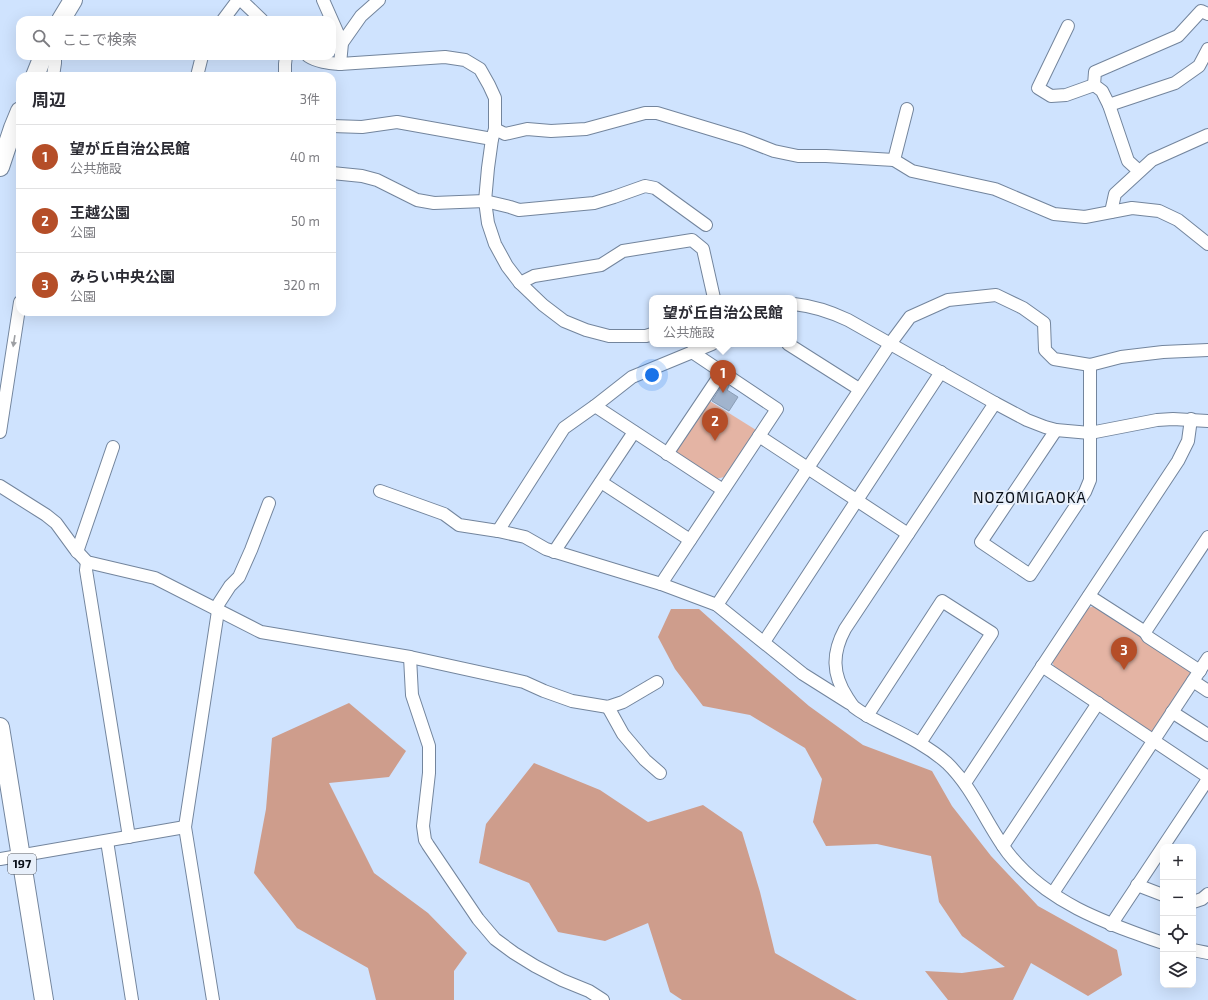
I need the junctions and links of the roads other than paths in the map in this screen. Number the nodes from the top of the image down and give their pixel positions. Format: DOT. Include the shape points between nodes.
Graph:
graph roads {
  1 [pos="73,0"];
  2 [pos="240,0"];
  3 [pos="323,0"];
  4 [pos="379,0"];
  5 [pos="1208,14"];
  6 [pos="63,16"];
  7 [pos="226,16"];
  8 [pos="258,16"];
  9 [pos="330,16"];
  10 [pos="1068,26"];
  11 [pos="336,29"];
  12 [pos="342,43"];
  13 [pos="1208,50"];
  14 [pos="41,60"];
  15 [pos="55,60"];
  16 [pos="201,60"];
  17 [pos="286,60"];
  18 [pos="318,60"];
  19 [pos="340,64"];
  20 [pos="37,72"];
  21 [pos="54,72"];
  22 [pos="198,72"];
  23 [pos="285,72"];
  24 [pos="1094,85"];
  25 [pos="1109,105"];
  26 [pos="907,109"];
  27 [pos="16,121"];
  28 [pos="336,126"];
  29 [pos="493,134"];
  30 [pos="1208,135"];
  31 [pos="894,160"];
  32 [pos="0,167"];
  33 [pos="1139,171"];
  34 [pos="336,173"];
  35 [pos="485,202"];
  36 [pos="1111,212"];
  37 [pos="706,225"];
  38 [pos="1208,244"];
  39 [pos="520,283"];
  40 [pos="713,295"];
  41 [pos="797,304"];
  42 [pos="18,316"];
  43 [pos="649,335"];
  44 [pos="890,344"];
  45 [pos="704,347"];
  46 [pos="793,347"];
  47 [pos="1208,350"];
  48 [pos="692,352"];
  49 [pos="1090,365"];
  50 [pos="722,372"];
  51 [pos="941,372"];
  52 [pos="860,389"];
  53 [pos="995,403"];
  54 [pos="595,406"];
  55 [pos="1191,419"];
  56 [pos="1208,421"];
  57 [pos="1056,430"];
  58 [pos="0,432"];
  59 [pos="634,432"];
  60 [pos="1090,433"];
  61 [pos="759,436"];
  62 [pos="113,447"];
  63 [pos="668,454"];
  64 [pos="807,468"];
  65 [pos="601,482"];
  66 [pos="0,486"];
  67 [pos="723,490"];
  68 [pos="380,491"];
  69 [pos="857,500"];
  70 [pos="269,502"];
  71 [pos="498,531"];
  72 [pos="908,534"];
  73 [pos="1208,537"];
  74 [pos="690,540"];
  75 [pos="78,552"];
  76 [pos="554,552"];
  77 [pos="87,562"];
  78 [pos="661,584"];
  79 [pos="1089,596"];
  80 [pos="716,605"];
  81 [pos="217,610"];
  82 [pos="1145,632"];
  83 [pos="764,642"];
  84 [pos="410,657"];
  85 [pos="1208,658"];
  86 [pos="1042,666"];
  87 [pos="1196,676"];
  88 [pos="657,682"];
  89 [pos="1208,691"];
  90 [pos="1098,703"];
  91 [pos="853,706"];
  92 [pos="608,707"];
  93 [pos="1172,712"];
  94 [pos="867,716"];
  95 [pos="0,727"];
  96 [pos="1208,735"];
  97 [pos="1154,740"];
  98 [pos="920,743"];
  99 [pos="660,773"];
  100 [pos="1208,778"];
  101 [pos="965,783"];
  102 [pos="185,827"];
  103 [pos="129,837"];
  104 [pos="107,841"];
  105 [pos="1003,846"];
  106 [pos="20,856"];
  107 [pos="0,859"];
  108 [pos="1137,885"];
  109 [pos="1053,894"];
  110 [pos="1160,894"];
  111 [pos="1208,894"];
  112 [pos="1196,901"];
  113 [pos="1111,924"];
  114 [pos="1160,942"];
  115 [pos="1208,944"];
  116 [pos="1196,946"];
  117 [pos="1196,951"];
  118 [pos="1208,953"];
  119 [pos="44,1000"];
  120 [pos="132,1000"];
  121 [pos="213,1000"];
  122 [pos="603,1000"];
  1 -- 6 [label="highway"];
  2 -- 7 [label="street"];
  2 -- 8 [label="street"];
  3 -- 9 [label="street"];
  4 -- 12 [label="street" via="361,16"];
  5 -- 24 [label="street" via="1201,11 1178,36 1095,72"];
  10 -- 24 [label="street" via="1038,88 1051,96 1066,95"];
  11 -- 12 [label="street"];
  12 -- 19 [label="street"];
  13 -- 25 [label="street" via="1199,66 1175,83"];
  14 -- 20 [label="highway"];
  15 -- 21 [label="street"];
  16 -- 22 [label="street"];
  17 -- 23 [label="street"];
  18 -- 19 [label="street"];
  19 -- 29 [label="street" via="445,57 464,60 480,69 495,98"];
  24 -- 25 [label="street" via="1102,91"];
  25 -- 33 [label="street" via="1128,162"];
  26 -- 31 [label="street"];
  27 -- 32 [label="highway"];
  28 -- 29 [label="street" via="362,128 397,122"];
  29 -- 31 [label="street" via="527,129 586,129 645,113 657,113 786,154"];
  29 -- 35 [label="street"];
  30 -- 33 [label="street" via="1152,160"];
  31 -- 36 [label="street" via="912,171 995,190 1054,214 1085,217"];
  33 -- 36 [label="street" via="1115,194"];
  34 -- 35 [label="street" via="377,180 417,200 434,203"];
  35 -- 37 [label="street" via="519,210 594,203 644,186 656,188"];
  35 -- 39 [label="street" via="495,244"];
  36 -- 38 [label="street" via="1132,208 1159,211 1178,220"];
  39 -- 40 [label="street" via="534,276 601,264 623,251 692,240 703,249"];
  39 -- 43 [label="street" via="564,321 586,330 609,336"];
  41 -- 44 [label="street" via="830,312"];
  42 -- 58 [label="street, one-way"];
  44 -- 49 [label="street" via="910,317 948,300 996,295 1023,308 1044,323 1045,350 1054,359"];
  44 -- 51 [label="street"];
  44 -- 52 [label="street"];
  45 -- 48 [label="street"];
  46 -- 52 [label="street"];
  47 -- 49 [label="street" via="1128,356"];
  48 -- 50 [label="street"];
  48 -- 54 [label="street" via="632,378"];
  49 -- 60 [label="street"];
  50 -- 61 [label="street" via="777,409"];
  50 -- 63 [label="street"];
  51 -- 53 [label="street"];
  51 -- 69 [label="street"];
  52 -- 64 [label="street"];
  53 -- 57 [label="street" via="1028,420"];
  53 -- 72 [label="street"];
  54 -- 59 [label="street"];
  54 -- 71 [label="street" via="564,428"];
  55 -- 56 [label="street"];
  55 -- 60 [label="street" via="1157,420"];
  55 -- 79 [label="street" via="1188,441 1178,461"];
  57 -- 60 [label="street"];
  57 -- 60 [label="street" via="981,542 1030,575 1085,492 1090,480"];
  59 -- 63 [label="street"];
  59 -- 65 [label="street"];
  61 -- 64 [label="street"];
  61 -- 67 [label="street"];
  62 -- 75 [label="street"];
  63 -- 67 [label="street"];
  64 -- 69 [label="street"];
  64 -- 80 [label="street"];
  65 -- 74 [label="street"];
  65 -- 76 [label="street"];
  66 -- 75 [label="street" via="46,514"];
  67 -- 74 [label="street"];
  68 -- 71 [label="street" via="444,514 459,525"];
  69 -- 72 [label="street"];
  69 -- 83 [label="street"];
  70 -- 81 [label="street" via="239,577 230,586"];
  71 -- 76 [label="street" via="525,537"];
  72 -- 91 [label="street" via="840,640 836,669 844,692"];
  73 -- 82 [label="street"];
  74 -- 78 [label="street"];
  75 -- 77 [label="street"];
  76 -- 78 [label="street"];
  77 -- 81 [label="street" via="155,578"];
  77 -- 103 [label="street" via="86,570"];
  78 -- 80 [label="street"];
  79 -- 82 [label="street"];
  79 -- 86 [label="street"];
  80 -- 83 [label="street"];
  81 -- 84 [label="street" via="260,632"];
  81 -- 102 [label="street"];
  82 -- 87 [label="street"];
  83 -- 91 [label="street" via="803,674"];
  84 -- 92 [label="street" via="524,682 572,701"];
  84 -- 122 [label="street" via="412,695 429,746 429,773 423,826 428,846 478,919 495,939 535,966"];
  85 -- 87 [label="street"];
  86 -- 90 [label="street"];
  86 -- 101 [label="street"];
  87 -- 89 [label="street"];
  87 -- 93 [label="street"];
  88 -- 92 [label="street"];
  90 -- 97 [label="street"];
  90 -- 105 [label="street"];
  91 -- 94 [label="street"];
  92 -- 99 [label="street" via="623,734"];
  93 -- 96 [label="street"];
  93 -- 97 [label="street"];
  94 -- 98 [label="street"];
  94 -- 98 [label="street" via="942,601 992,633"];
  95 -- 106 [label="highway, 197"];
  97 -- 100 [label="street"];
  97 -- 109 [label="street"];
  98 -- 101 [label="street" via="946,762"];
  100 -- 108 [label="street"];
  101 -- 105 [label="street"];
  102 -- 103 [label="street"];
  102 -- 121 [label="street"];
  103 -- 104 [label="street"];
  104 -- 106 [label="street"];
  104 -- 120 [label="street"];
  105 -- 109 [label="street" via="1026,872"];
  106 -- 107 [label="street"];
  106 -- 119 [label="highway, 197"];
  108 -- 110 [label="street"];
  108 -- 113 [label="street"];
  109 -- 113 [label="street" via="1085,913"];
  111 -- 112 [label="street"];
  113 -- 114 [label="street"];
  115 -- 116 [label="street"];
  117 -- 118 [label="street"];
}
